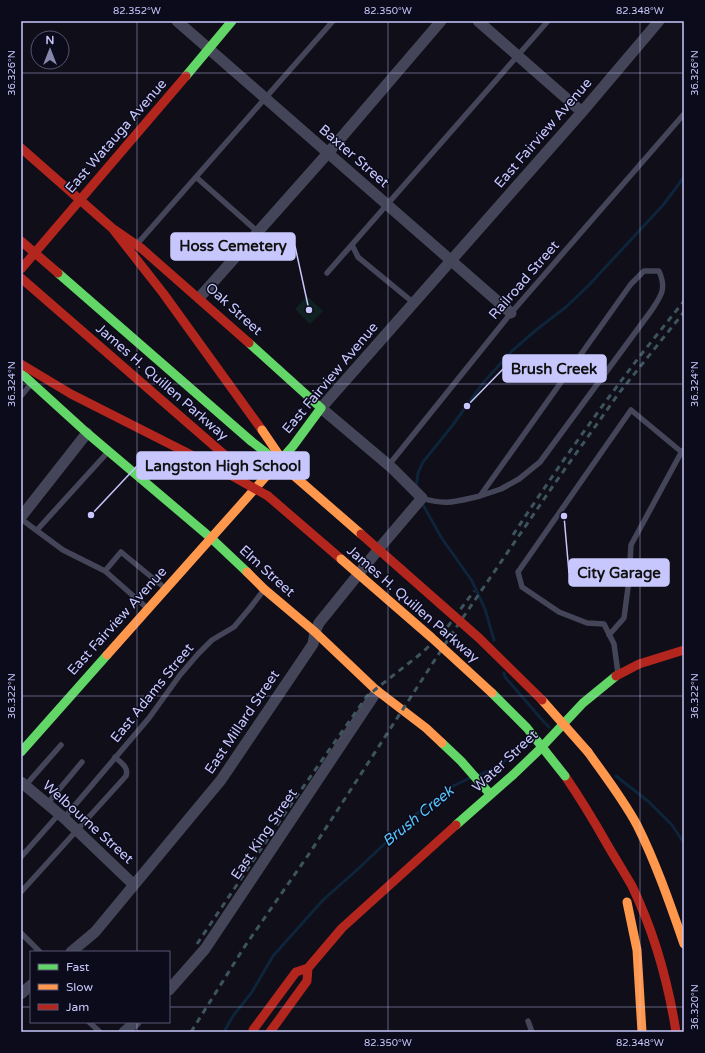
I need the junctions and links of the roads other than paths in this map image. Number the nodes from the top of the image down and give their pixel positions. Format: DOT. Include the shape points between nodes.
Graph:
graph roads {
  1 [pos="177,21"];
  2 [pos="232,21"];
  3 [pos="333,21"];
  4 [pos="441,21"];
  5 [pos="478,21"];
  6 [pos="548,21"];
  7 [pos="659,21"];
  8 [pos="209,48"];
  9 [pos="517,56"];
  10 [pos="266,98"];
  11 [pos="582,112"];
  12 [pos="684,114"];
  13 [pos="21,148"];
  14 [pos="328,153"];
  15 [pos="196,177"];
  16 [pos="80,199"];
  17 [pos="387,204"];
  18 [pos="112,228"];
  19 [pos="258,232"];
  20 [pos="21,241"];
  21 [pos="136,245"];
  22 [pos="352,245"];
  23 [pos="451,261"];
  24 [pos="21,269"];
  25 [pos="327,273"];
  26 [pos="21,278"];
  27 [pos="199,298"];
  28 [pos="414,303"];
  29 [pos="510,313"];
  30 [pos="21,364"];
  31 [pos="21,373"];
  32 [pos="32,383"];
  33 [pos="21,396"];
  34 [pos="321,408"];
  35 [pos="87,433"];
  36 [pos="109,451"];
  37 [pos="683,453"];
  38 [pos="388,466"];
  39 [pos="292,474"];
  40 [pos="268,496"];
  41 [pos="480,496"];
  42 [pos="422,498"];
  43 [pos="21,518"];
  44 [pos="36,530"];
  45 [pos="211,538"];
  46 [pos="105,571"];
  47 [pos="166,589"];
  48 [pos="264,589"];
  49 [pos="148,609"];
  50 [pos="315,632"];
  51 [pos="609,635"];
  52 [pos="684,650"];
  53 [pos="618,674"];
  54 [pos="377,691"];
  55 [pos="61,745"];
  56 [pos="21,752"];
  57 [pos="115,757"];
  58 [pos="82,762"];
  59 [pos="23,784"];
  60 [pos="490,794"];
  61 [pos="47,804"];
  62 [pos="62,816"];
  63 [pos="637,826"];
  64 [pos="77,830"];
  65 [pos="21,857"];
  66 [pos="617,861"];
  67 [pos="667,868"];
  68 [pos="134,885"];
  69 [pos="21,892"];
  70 [pos="21,934"];
  71 [pos="684,944"];
  72 [pos="39,951"];
  73 [pos="72,951"];
  74 [pos="308,968"];
  75 [pos="30,986"];
  76 [pos="170,989"];
  77 [pos="21,994"];
  78 [pos="528,1021"];
  79 [pos="90,1023"];
  80 [pos="100,1032"];
  81 [pos="253,1032"];
  82 [pos="270,1032"];
  83 [pos="532,1032"];
  84 [pos="642,1032"];
  85 [pos="676,1032"];
  1 -- 8 [label="street, Baxter Street"];
  2 -- 8 [label="main road, East Watauga Avenue"];
  3 -- 10 [label="lane"];
  4 -- 14 [label="street"];
  5 -- 9 [label="street"];
  6 -- 9 [label="lane"];
  7 -- 11 [label="street, East Fairview Avenue"];
  8 -- 10 [label="street, Baxter Street"];
  8 -- 16 [label="main road, East Watauga Avenue"];
  9 -- 11 [label="street"];
  9 -- 17 [label="lane"];
  10 -- 14 [label="street, Baxter Street"];
  10 -- 15 [label="lane"];
  11 -- 23 [label="street, East Fairview Avenue"];
  12 -- 29 [label="lane, Railroad Street"];
  13 -- 16 [label="main road, Oak Street"];
  14 -- 17 [label="street, Baxter Street"];
  14 -- 19 [label="street"];
  15 -- 19 [label="lane"];
  15 -- 21 [label="lane"];
  16 -- 18 [label="main road, Oak Street"];
  16 -- 24 [label="main road, East Watauga Avenue"];
  17 -- 22 [label="lane"];
  17 -- 23 [label="street, Baxter Street"];
  18 -- 21 [label="main road, Oak Street"];
  18 -- 39 [label="main road, bridge" via="163,293"];
  19 -- 27 [label="street"];
  20 -- 39 [label="main road, James H. Quillen Parkway, bridge"];
  21 -- 27 [label="main road, Oak Street"];
  22 -- 25 [label="lane"];
  22 -- 28 [label="lane" via="358,256"];
  23 -- 28 [label="street, East Fairview Avenue"];
  23 -- 29 [label="street, Baxter Street"];
  26 -- 40 [label="main road, James H. Quillen Parkway, bridge" via="241,469"];
  27 -- 34 [label="main road, Oak Street"];
  28 -- 34 [label="street, East Fairview Avenue"];
  29 -- 38 [label="lane, Railroad Street"];
  30 -- 40 [label="main road, bridge" via="70,394"];
  31 -- 32 [label="main road, Elm Street"];
  32 -- 33 [label="lane"];
  32 -- 35 [label="main road, Elm Street"];
  34 -- 38 [label="street, Oak Street"];
  34 -- 45 [label="main road, East Fairview Avenue" via="292,446"];
  35 -- 36 [label="main road, Elm Street"];
  35 -- 43 [label="street"];
  36 -- 44 [label="lane"];
  36 -- 45 [label="main road, Elm Street"];
  37 -- 51 [label="lane" via="631,545 624,618"];
  37 -- 51 [label="lane" via="631,410 518,572 522,587 559,612 588,622 604,624"];
  38 -- 42 [label="street, Oak Street"];
  39 -- 63 [label="main road, James H. Quillen Parkway, bridge" via="499,656 547,704 588,752 621,798"];
  40 -- 66 [label="main road, James H. Quillen Parkway, bridge" via="486,687 536,739 588,810"];
  41 -- 41 [label="lane" via="631,284 644,271 659,271 663,282 662,294 540,462 519,479"];
  41 -- 42 [label="lane" via="450,503 436,503"];
  42 -- 50 [label="street, East Millard Street" via="319,622"];
  43 -- 44 [label="lane"];
  44 -- 46 [label="lane" via="63,550"];
  45 -- 47 [label="main road, East Fairview Avenue"];
  45 -- 48 [label="main road, Elm Street"];
  46 -- 47 [label="lane" via="121,552"];
  46 -- 49 [label="lane"];
  47 -- 49 [label="main road, East Fairview Avenue"];
  48 -- 50 [label="main road, Elm Street"];
  48 -- 57 [label="lane, East Adams Street" via="234,627 212,640 198,654 149,718"];
  49 -- 56 [label="main road, East Fairview Avenue"];
  50 -- 54 [label="main road, Elm Street"];
  50 -- 68 [label="street, East Millard Street" via="313,644 221,780"];
  51 -- 53 [label="lane" via="614,644"];
  52 -- 53 [label="main road, Water Street" via="639,664"];
  53 -- 60 [label="main road, Water Street" via="583,703 533,756"];
  54 -- 60 [label="main road, Elm Street" via="426,728 461,761"];
  54 -- 76 [label="street, East King Street" via="205,949"];
  55 -- 59 [label="lane"];
  57 -- 62 [label="lane, East Adams Street"];
  57 -- 64 [label="lane" via="127,768 126,776"];
  58 -- 61 [label="lane"];
  59 -- 61 [label="street, Welbourne Street"];
  60 -- 74 [label="main road, Water Street" via="342,928"];
  61 -- 62 [label="street, Welbourne Street"];
  62 -- 64 [label="street, Welbourne Street"];
  62 -- 65 [label="lane, East Adams Street"];
  63 -- 67 [label="main road" via="652,843"];
  63 -- 71 [label="main road, James H. Quillen Parkway" via="666,891"];
  64 -- 68 [label="street, Welbourne Street"];
  64 -- 69 [label="lane"];
  66 -- 84 [label="main road" via="635,931"];
  66 -- 85 [label="main road, James H. Quillen Parkway" via="632,886 647,923 664,976"];
  68 -- 73 [label="street, East Millard Street" via="95,932"];
  70 -- 72 [label="lane"];
  74 -- 81 [label="main road, Water Street" via="296,972"];
  74 -- 82 [label="main road, Water Street" via="307,981"];
  75 -- 77 [label="street"];
  78 -- 83 [label="lane"];
  79 -- 80 [label="lane"];
}
